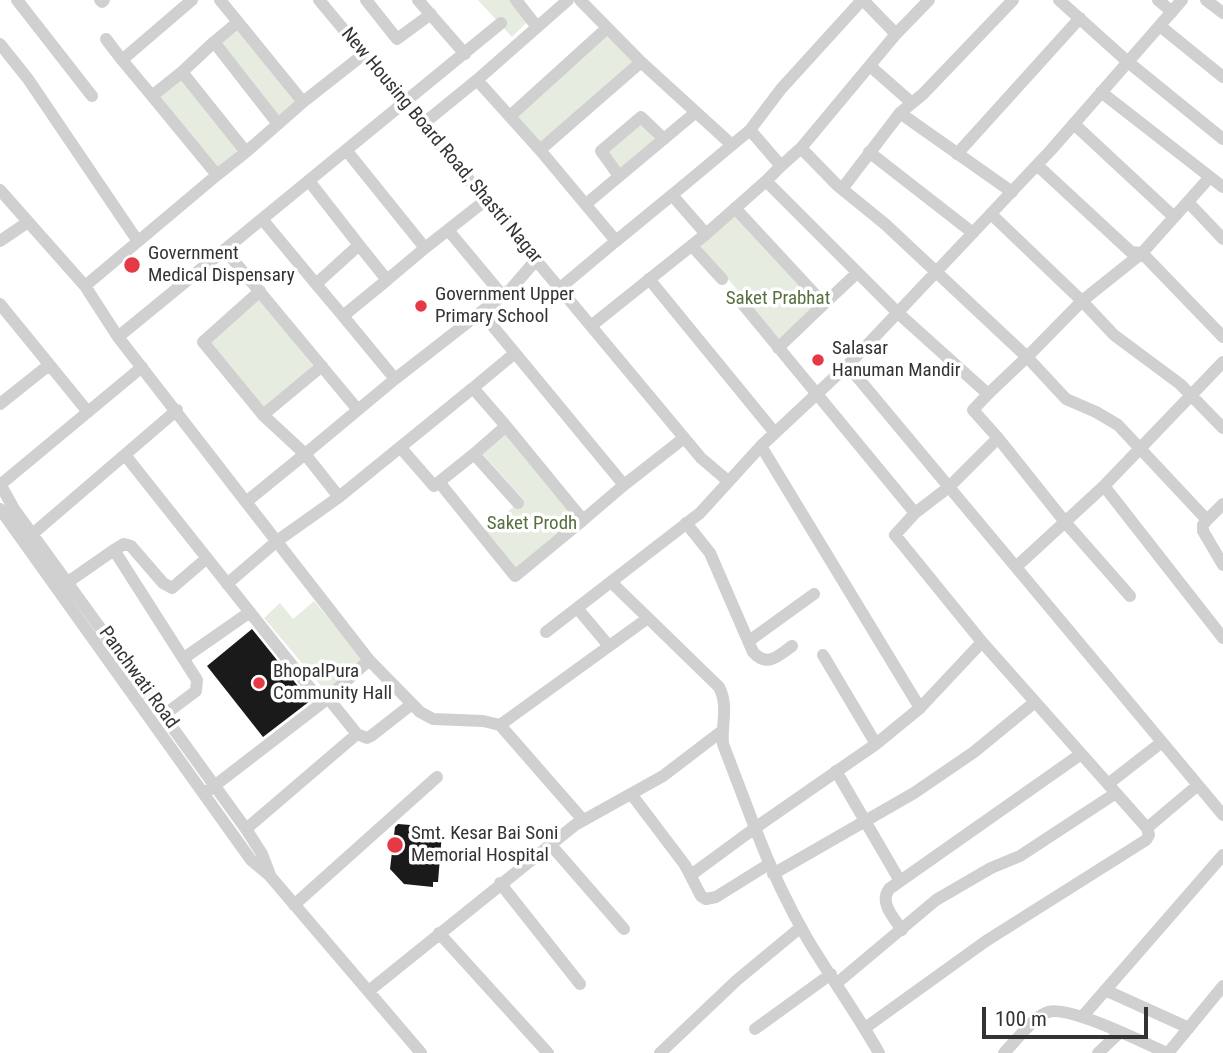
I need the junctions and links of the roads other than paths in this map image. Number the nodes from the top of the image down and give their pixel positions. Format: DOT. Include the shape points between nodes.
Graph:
graph roads {
  1 [pos="17,0"];
  2 [pos="192,0"];
  3 [pos="220,0"];
  4 [pos="319,0"];
  5 [pos="418,0"];
  6 [pos="516,0"];
  7 [pos="568,0"];
  8 [pos="580,0"];
  9 [pos="862,0"];
  10 [pos="929,0"];
  11 [pos="1013,0"];
  12 [pos="1059,0"];
  13 [pos="1158,0"];
  14 [pos="1182,0"];
  15 [pos="1206,0"];
  16 [pos="370,2"];
  17 [pos="1172,12"];
  18 [pos="1223,13"];
  19 [pos="431,14"];
  20 [pos="1080,18"];
  21 [pos="238,22"];
  22 [pos="500,23"];
  23 [pos="1160,26"];
  24 [pos="537,27"];
  25 [pos="606,29"];
  26 [pos="896,34"];
  27 [pos="106,39"];
  28 [pos="214,42"];
  29 [pos="0,44"];
  30 [pos="364,54"];
  31 [pos="465,54"];
  32 [pos="122,60"];
  33 [pos="641,62"];
  34 [pos="1128,62"];
  35 [pos="870,66"];
  36 [pos="182,72"];
  37 [pos="1223,77"];
  38 [pos="477,80"];
  39 [pos="1101,92"];
  40 [pos="92,96"];
  41 [pos="152,96"];
  42 [pos="303,102"];
  43 [pos="405,103"];
  44 [pos="912,103"];
  45 [pos="696,112"];
  46 [pos="900,113"];
  47 [pos="510,116"];
  48 [pos="278,124"];
  49 [pos="423,124"];
  50 [pos="1074,124"];
  51 [pos="750,130"];
  52 [pos="664,139"];
  53 [pos="1223,139"];
  54 [pos="732,145"];
  55 [pos="801,148"];
  56 [pos="346,150"];
  57 [pos="540,150"];
  58 [pos="246,152"];
  59 [pos="869,152"];
  60 [pos="957,154"];
  61 [pos="1037,165"];
  62 [pos="781,166"];
  63 [pos="217,175"];
  64 [pos="619,176"];
  65 [pos="1210,177"];
  66 [pos="309,181"];
  67 [pos="766,181"];
  68 [pos="1223,187"];
  69 [pos="842,189"];
  70 [pos="0,190"];
  71 [pos="1012,192"];
  72 [pos="673,195"];
  73 [pos="486,200"];
  74 [pos="1188,202"];
  75 [pos="586,204"];
  76 [pos="735,208"];
  77 [pos="991,214"];
  78 [pos="1174,217"];
  79 [pos="262,219"];
  80 [pos="28,222"];
  81 [pos="448,230"];
  82 [pos="973,233"];
  83 [pos="706,234"];
  84 [pos="1223,239"];
  85 [pos="137,240"];
  86 [pos="0,241"];
  87 [pos="616,241"];
  88 [pos="359,245"];
  89 [pos="692,246"];
  90 [pos="425,248"];
  91 [pos="225,250"];
  92 [pos="1142,253"];
  93 [pos="536,260"];
  94 [pos="937,272"];
  95 [pos="857,273"];
  96 [pos="649,279"];
  97 [pos="722,279"];
  98 [pos="387,280"];
  99 [pos="316,284"];
  100 [pos="85,286"];
  101 [pos="559,288"];
  102 [pos="260,291"];
  103 [pos="503,296"];
  104 [pos="736,296"];
  105 [pos="1082,301"];
  106 [pos="824,304"];
  107 [pos="3,313"];
  108 [pos="481,313"];
  109 [pos="898,313"];
  110 [pos="343,316"];
  111 [pos="591,326"];
  112 [pos="118,337"];
  113 [pos="1223,337"];
  114 [pos="778,348"];
  115 [pos="515,353"];
  116 [pos="1027,357"];
  117 [pos="1223,362"];
  118 [pos="49,365"];
  119 [pos="322,366"];
  120 [pos="848,366"];
  121 [pos="142,367"];
  122 [pos="395,379"];
  123 [pos="473,388"];
  124 [pos="817,394"];
  125 [pos="988,394"];
  126 [pos="1191,396"];
  127 [pos="0,404"];
  128 [pos="177,410"];
  129 [pos="358,410"];
  130 [pos="88,412"];
  131 [pos="263,415"];
  132 [pos="506,426"];
  133 [pos="1223,429"];
  134 [pos="775,433"];
  135 [pos="684,438"];
  136 [pos="999,438"];
  137 [pos="761,446"];
  138 [pos="400,447"];
  139 [pos="1139,450"];
  140 [pos="305,454"];
  141 [pos="474,454"];
  142 [pos="125,455"];
  143 [pos="728,481"];
  144 [pos="439,482"];
  145 [pos="0,485"];
  146 [pos="624,485"];
  147 [pos="1104,486"];
  148 [pos="949,487"];
  149 [pos="339,497"];
  150 [pos="246,502"];
  151 [pos="519,503"];
  152 [pos="1223,504"];
  153 [pos="0,509"];
  154 [pos="915,513"];
  155 [pos="583,520"];
  156 [pos="1207,520"];
  157 [pos="686,523"];
  158 [pos="1065,523"];
  159 [pos="28,538"];
  160 [pos="276,541"];
  161 [pos="114,550"];
  162 [pos="207,558"];
  163 [pos="1223,565"];
  164 [pos="1016,567"];
  165 [pos="68,582"];
  166 [pos="611,582"];
  167 [pos="228,584"];
  168 [pos="814,594"];
  169 [pos="1130,596"];
  170 [pos="577,608"];
  171 [pos="250,612"];
  172 [pos="648,618"];
  173 [pos="546,632"];
  174 [pos="1223,638"];
  175 [pos="749,641"];
  176 [pos="982,642"];
  177 [pos="609,646"];
  178 [pos="792,646"];
  179 [pos="823,655"];
  180 [pos="184,658"];
  181 [pos="369,660"];
  182 [pos="325,701"];
  183 [pos="1035,702"];
  184 [pos="412,704"];
  185 [pos="919,708"];
  186 [pos="164,715"];
  187 [pos="500,725"];
  188 [pos="722,731"];
  189 [pos="357,734"];
  190 [pos="1162,742"];
  191 [pos="876,744"];
  192 [pos="1081,754"];
  193 [pos="836,771"];
  194 [pos="437,777"];
  195 [pos="1198,785"];
  196 [pos="209,789"];
  197 [pos="1112,789"];
  198 [pos="632,795"];
  199 [pos="1223,815"];
  200 [pos="583,820"];
  201 [pos="866,821"];
  202 [pos="755,828"];
  203 [pos="1147,828"];
  204 [pos="246,829"];
  205 [pos="550,844"];
  206 [pos="1223,855"];
  207 [pos="771,869"];
  208 [pos="691,875"];
  209 [pos="270,876"];
  210 [pos="900,881"];
  211 [pos="500,883"];
  212 [pos="294,905"];
  213 [pos="802,927"];
  214 [pos="624,929"];
  215 [pos="902,930"];
  216 [pos="439,933"];
  217 [pos="834,979"];
  218 [pos="580,984"];
  219 [pos="1223,986"];
  220 [pos="370,990"];
  221 [pos="1105,990"];
  222 [pos="1082,1017"];
  223 [pos="865,1028"];
  224 [pos="1189,1028"];
  225 [pos="755,1029"];
  226 [pos="1119,1033"];
  227 [pos="421,1053"];
  228 [pos="548,1053"];
  229 [pos="660,1053"];
  230 [pos="879,1053"];
  231 [pos="1004,1053"];
  232 [pos="1098,1053"];
  233 [pos="1168,1053"];
  1 -- 40 [label="street"];
  2 -- 32 [label="street"];
  3 -- 21 [label="street"];
  4 -- 30 [label="street, New Housing Board Road, Shastri Nagar"];
  5 -- 19 [label="street"];
  6 -- 24 [label="street"];
  7 -- 24 [label="street"];
  8 -- 25 [label="street"];
  9 -- 26 [label="street"];
  9 -- 51 [label="street"];
  10 -- 26 [label="street"];
  11 -- 44 [label="street"];
  12 -- 20 [label="street"];
  13 -- 17 [label="street"];
  14 -- 17 [label="street"];
  15 -- 18 [label="street"];
  16 -- 19 [label="street" via="397,39"];
  17 -- 23 [label="street"];
  19 -- 31 [label="street"];
  20 -- 34 [label="street"];
  20 -- 60 [label="street"];
  21 -- 28 [label="street"];
  21 -- 42 [label="street"];
  22 -- 31 [label="street"];
  23 -- 34 [label="street"];
  23 -- 37 [label="street"];
  24 -- 38 [label="street"];
  25 -- 33 [label="street"];
  25 -- 47 [label="street"];
  26 -- 35 [label="street"];
  27 -- 32 [label="street"];
  28 -- 36 [label="street"];
  28 -- 48 [label="street"];
  29 -- 85 [label="street"];
  30 -- 42 [label="street"];
  30 -- 43 [label="street, New Housing Board Road, Shastri Nagar"];
  31 -- 43 [label="street"];
  32 -- 41 [label="street"];
  33 -- 45 [label="street"];
  33 -- 57 [label="street"];
  34 -- 39 [label="street"];
  34 -- 53 [label="street"];
  35 -- 44 [label="street"];
  35 -- 55 [label="street"];
  36 -- 41 [label="street"];
  36 -- 58 [label="street"];
  38 -- 47 [label="street"];
  38 -- 49 [label="street"];
  39 -- 50 [label="street"];
  39 -- 65 [label="street"];
  41 -- 63 [label="street"];
  42 -- 48 [label="street"];
  43 -- 49 [label="street, New Housing Board Road, Shastri Nagar"];
  43 -- 56 [label="street"];
  44 -- 46 [label="street"];
  45 -- 52 [label="street"];
  45 -- 54 [label="street"];
  46 -- 59 [label="street"];
  46 -- 60 [label="street"];
  47 -- 57 [label="street"];
  48 -- 58 [label="street"];
  49 -- 73 [label="street, New Housing Board Road, Shastri Nagar"];
  50 -- 61 [label="street"];
  50 -- 78 [label="street"];
  51 -- 54 [label="street"];
  51 -- 62 [label="street"];
  52 -- 64 [label="street"];
  52 -- 64 [label="street" via="641,117 601,151"];
  54 -- 72 [label="street"];
  55 -- 62 [label="street"];
  55 -- 69 [label="street"];
  56 -- 66 [label="street"];
  56 -- 90 [label="street"];
  57 -- 75 [label="street"];
  58 -- 63 [label="street"];
  59 -- 69 [label="street"];
  59 -- 82 [label="street"];
  60 -- 71 [label="street"];
  61 -- 71 [label="street"];
  61 -- 92 [label="street" via="1131,252"];
  62 -- 67 [label="street"];
  63 -- 85 [label="street"];
  64 -- 75 [label="street"];
  65 -- 68 [label="street"];
  65 -- 74 [label="street"];
  66 -- 79 [label="street"];
  66 -- 88 [label="street"];
  67 -- 76 [label="street"];
  67 -- 95 [label="street"];
  69 -- 94 [label="street"];
  70 -- 80 [label="street"];
  71 -- 77 [label="street"];
  72 -- 83 [label="street"];
  72 -- 87 [label="street"];
  73 -- 81 [label="street"];
  73 -- 93 [label="street, New Housing Board Road, Shastri Nagar"];
  74 -- 78 [label="street"];
  74 -- 84 [label="street"];
  75 -- 87 [label="street"];
  76 -- 83 [label="street"];
  76 -- 106 [label="street"];
  77 -- 82 [label="street"];
  77 -- 105 [label="street"];
  78 -- 92 [label="street"];
  79 -- 91 [label="street"];
  79 -- 99 [label="street"];
  80 -- 86 [label="street"];
  80 -- 100 [label="street"];
  81 -- 90 [label="street"];
  81 -- 103 [label="street"];
  82 -- 94 [label="street"];
  83 -- 89 [label="street"];
  85 -- 100 [label="street"];
  87 -- 101 [label="street"];
  88 -- 98 [label="street"];
  88 -- 99 [label="street"];
  89 -- 96 [label="street"];
  89 -- 97 [label="street"];
  90 -- 98 [label="street"];
  91 -- 102 [label="street"];
  91 -- 112 [label="street"];
  92 -- 105 [label="street"];
  92 -- 113 [label="street"];
  93 -- 101 [label="street, New Housing Board Road, Shastri Nagar"];
  93 -- 103 [label="street"];
  94 -- 109 [label="street"];
  94 -- 116 [label="street"];
  95 -- 106 [label="street"];
  95 -- 109 [label="street"];
  96 -- 111 [label="street"];
  96 -- 134 [label="street"];
  98 -- 110 [label="street"];
  99 -- 110 [label="street"];
  100 -- 112 [label="street"];
  101 -- 111 [label="street, New Housing Board Road, Shastri Nagar"];
  102 -- 119 [label="street"];
  102 -- 131 [label="street" via="203,342"];
  103 -- 108 [label="street"];
  104 -- 114 [label="street"];
  105 -- 116 [label="street"];
  105 -- 126 [label="street" via="1114,335"];
  106 -- 114 [label="street"];
  107 -- 118 [label="street"];
  108 -- 115 [label="street"];
  108 -- 122 [label="street"];
  109 -- 120 [label="street"];
  109 -- 125 [label="street"];
  110 -- 122 [label="street"];
  111 -- 135 [label="street, New Housing Board Road, Shastri Nagar"];
  112 -- 121 [label="street"];
  114 -- 124 [label="street"];
  115 -- 123 [label="street"];
  115 -- 146 [label="street"];
  116 -- 125 [label="street"];
  116 -- 139 [label="street" via="1066,400 1118,425"];
  117 -- 126 [label="street"];
  118 -- 127 [label="street"];
  118 -- 130 [label="street"];
  119 -- 129 [label="street"];
  119 -- 131 [label="street"];
  120 -- 124 [label="street"];
  120 -- 148 [label="street"];
  121 -- 128 [label="street"];
  121 -- 130 [label="street"];
  122 -- 129 [label="street"];
  123 -- 132 [label="street"];
  123 -- 138 [label="street"];
  124 -- 134 [label="street"];
  124 -- 154 [label="street"];
  125 -- 136 [label="street" via="973,410"];
  126 -- 133 [label="street"];
  126 -- 139 [label="street"];
  128 -- 142 [label="street"];
  128 -- 150 [label="street"];
  129 -- 140 [label="street"];
  130 -- 145 [label="street"];
  131 -- 140 [label="street"];
  132 -- 141 [label="street"];
  132 -- 155 [label="street"];
  134 -- 137 [label="street"];
  135 -- 143 [label="street, New Housing Board Road, Shastri Nagar"];
  135 -- 146 [label="street"];
  136 -- 148 [label="street"];
  136 -- 158 [label="street"];
  137 -- 143 [label="street"];
  137 -- 185 [label="street"];
  138 -- 144 [label="street" via="434,486"];
  138 -- 149 [label="street"];
  139 -- 147 [label="street"];
  139 -- 156 [label="street"];
  140 -- 149 [label="street"];
  140 -- 150 [label="street"];
  141 -- 144 [label="street"];
  141 -- 151 [label="street"];
  142 -- 159 [label="street"];
  142 -- 162 [label="street"];
  143 -- 157 [label="street"];
  144 -- 155 [label="street" via="516,576"];
  145 -- 159 [label="street, Panchwati Road"];
  146 -- 155 [label="street"];
  147 -- 158 [label="street"];
  147 -- 174 [label="street"];
  148 -- 154 [label="street"];
  148 -- 164 [label="street"];
  149 -- 160 [label="street"];
  150 -- 160 [label="street"];
  152 -- 156 [label="street"];
  153 -- 159 [label="street, Panchwati Road"];
  154 -- 176 [label="street" via="895,535"];
  156 -- 163 [label="street" via="1203,531"];
  157 -- 166 [label="street"];
  157 -- 175 [label="street" via="710,554"];
  158 -- 164 [label="street"];
  158 -- 169 [label="street"];
  159 -- 165 [label="street, Panchwati Road"];
  159 -- 196 [label="street, Panchwati Road"];
  160 -- 167 [label="street"];
  160 -- 181 [label="street"];
  161 -- 162 [label="street" via="124,544 131,547 172,588"];
  161 -- 165 [label="street"];
  161 -- 180 [label="street"];
  162 -- 167 [label="street"];
  164 -- 190 [label="street"];
  165 -- 186 [label="street, Panchwati Road"];
  166 -- 170 [label="street"];
  166 -- 172 [label="street"];
  167 -- 171 [label="street"];
  168 -- 175 [label="street"];
  170 -- 173 [label="street"];
  170 -- 177 [label="street"];
  171 -- 180 [label="street"];
  171 -- 182 [label="street"];
  172 -- 177 [label="street"];
  172 -- 188 [label="street" via="719,687 725,698"];
  175 -- 178 [label="street" via="758,657 766,661"];
  176 -- 183 [label="street"];
  176 -- 185 [label="street"];
  177 -- 187 [label="street"];
  179 -- 191 [label="street"];
  180 -- 186 [label="street" via="198,688"];
  181 -- 182 [label="street"];
  181 -- 184 [label="street"];
  182 -- 189 [label="street"];
  182 -- 196 [label="street"];
  183 -- 192 [label="street"];
  183 -- 201 [label="street" via="974,752"];
  184 -- 187 [label="street" via="433,719"];
  184 -- 189 [label="street" via="368,738"];
  185 -- 191 [label="street"];
  186 -- 196 [label="street, Panchwati Road"];
  187 -- 200 [label="street"];
  188 -- 198 [label="street"];
  188 -- 202 [label="street"];
  189 -- 204 [label="street"];
  190 -- 195 [label="street"];
  190 -- 197 [label="street"];
  191 -- 193 [label="street"];
  192 -- 197 [label="street"];
  192 -- 210 [label="street"];
  193 -- 201 [label="street"];
  193 -- 202 [label="street"];
  194 -- 212 [label="street"];
  195 -- 199 [label="street"];
  195 -- 203 [label="street"];
  196 -- 204 [label="street, Panchwati Road"];
  196 -- 209 [label="street, Panchwati Road" via="251,860"];
  197 -- 203 [label="street"];
  197 -- 215 [label="street" via="1020,856 936,900"];
  198 -- 200 [label="street"];
  198 -- 208 [label="street"];
  200 -- 205 [label="street"];
  201 -- 207 [label="street"];
  201 -- 210 [label="street"];
  202 -- 207 [label="street"];
  202 -- 208 [label="street"];
  203 -- 223 [label="street" via="1146,840 986,941"];
  204 -- 209 [label="street, Panchwati Road"];
  205 -- 211 [label="street"];
  205 -- 214 [label="street"];
  206 -- 221 [label="street"];
  207 -- 208 [label="street" via="711,899 701,896"];
  207 -- 213 [label="street"];
  209 -- 212 [label="street, Panchwati Road"];
  210 -- 215 [label="street" via="884,898"];
  211 -- 216 [label="street"];
  211 -- 218 [label="street"];
  212 -- 220 [label="street, Panchwati Road"];
  213 -- 217 [label="street"];
  213 -- 229 [label="street"];
  215 -- 217 [label="street"];
  216 -- 220 [label="street"];
  216 -- 228 [label="street"];
  217 -- 223 [label="street"];
  217 -- 225 [label="street"];
  219 -- 224 [label="street"];
  220 -- 227 [label="street, Panchwati Road"];
  221 -- 222 [label="street"];
  221 -- 224 [label="street"];
  222 -- 226 [label="street"];
  222 -- 231 [label="street" via="1049,1011"];
  223 -- 230 [label="street"];
  224 -- 233 [label="street"];
  226 -- 232 [label="street"];
  226 -- 233 [label="street"];
}
